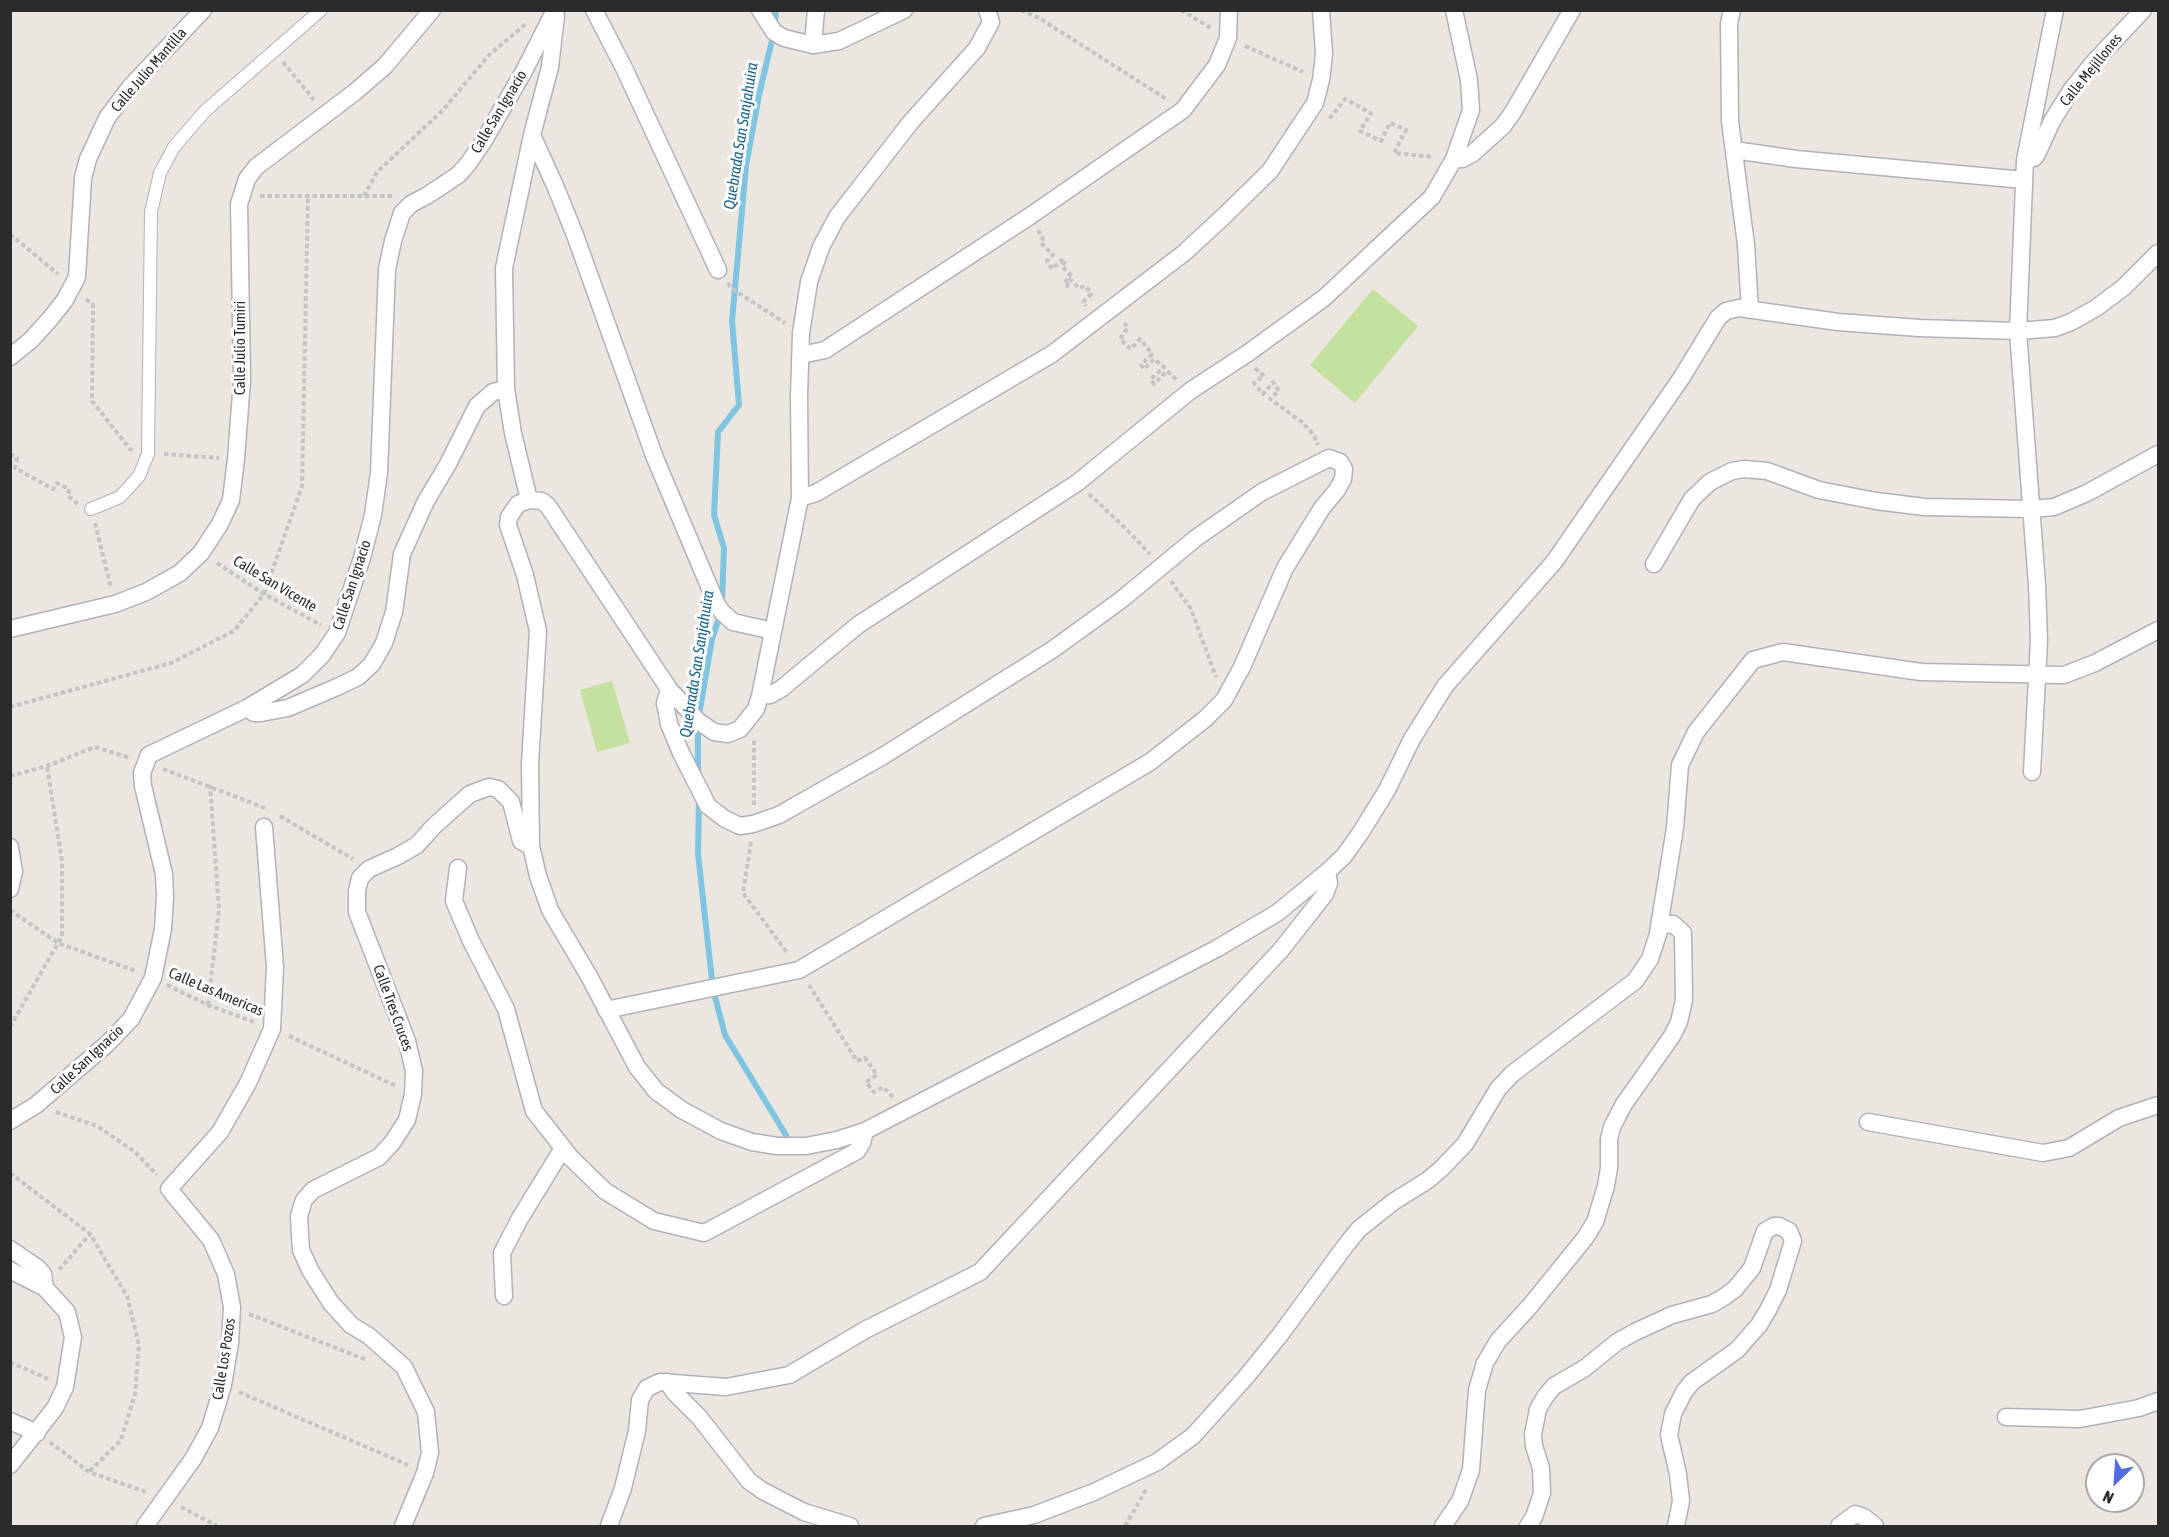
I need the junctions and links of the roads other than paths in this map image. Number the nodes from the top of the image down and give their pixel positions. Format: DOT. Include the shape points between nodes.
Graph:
graph roads {
  1 [pos="203,10"];
  2 [pos="321,10"];
  3 [pos="432,10"];
  4 [pos="556,10"];
  5 [pos="594,10"];
  6 [pos="760,10"];
  7 [pos="816,10"];
  8 [pos="904,10"];
  9 [pos="987,10"];
  10 [pos="1229,10"];
  11 [pos="1321,10"];
  12 [pos="1454,10"];
  13 [pos="1572,10"];
  14 [pos="1732,10"];
  15 [pos="2055,10"];
  16 [pos="2143,10"];
  17 [pos="813,45"];
  18 [pos="532,135"];
  19 [pos="1734,150"];
  20 [pos="1454,159"];
  21 [pos="2025,160"];
  22 [pos="2024,180"];
  23 [pos="2158,253"];
  24 [pos="718,270"];
  25 [pos="1750,309"];
  26 [pos="2018,331"];
  27 [pos="801,356"];
  28 [pos="10,357"];
  29 [pos="506,389"];
  30 [pos="2158,454"];
  31 [pos="800,498"];
  32 [pos="529,500"];
  33 [pos="91,509"];
  34 [pos="2031,509"];
  35 [pos="1654,564"];
  36 [pos="10,629"];
  37 [pos="2158,630"];
  38 [pos="773,631"];
  39 [pos="2037,673"];
  40 [pos="669,689"];
  41 [pos="760,696"];
  42 [pos="247,708"];
  43 [pos="2032,772"];
  44 [pos="264,827"];
  45 [pos="531,846"];
  46 [pos="10,847"];
  47 [pos="458,868"];
  48 [pos="1328,872"];
  49 [pos="10,889"];
  50 [pos="1658,933"];
  51 [pos="606,1010"];
  52 [pos="2158,1105"];
  53 [pos="10,1120"];
  54 [pos="1868,1122"];
  55 [pos="865,1131"];
  56 [pos="563,1148"];
  57 [pos="10,1249"];
  58 [pos="10,1270"];
  59 [pos="45,1287"];
  60 [pos="504,1296"];
  61 [pos="667,1383"];
  62 [pos="2158,1401"];
  63 [pos="2006,1417"];
  64 [pos="10,1421"];
  65 [pos="38,1433"];
  66 [pos="10,1465"];
  67 [pos="145,1527"];
  68 [pos="404,1527"];
  69 [pos="609,1527"];
  70 [pos="850,1527"];
  71 [pos="984,1527"];
  72 [pos="1443,1527"];
  73 [pos="1528,1527"];
  74 [pos="1676,1527"];
  75 [pos="1839,1527"];
  76 [pos="1875,1527"];
  1 -- 28 [label="street, Calle Julio Mantilla" via="131,86 112,112 83,178 77,277 50,319"];
  2 -- 33 [label="street" via="186,130 160,173 151,212 148,454 139,476 120,498"];
  3 -- 36 [label="street, Calle Julio Tumiri" via="385,66 256,167 246,179 239,226 242,381 236,459 231,500 201,553 180,573 146,592 114,604"];
  4 -- 18 [label="street" via="550,68"];
  4 -- 42 [label="street, Calle San Ignacio" via="468,164 459,175 402,213 387,269 380,473 362,558 338,633 322,656 302,675"];
  5 -- 24 [label="street"];
  6 -- 17 [label="street" via="774,32 783,38"];
  7 -- 17 [label="street"];
  8 -- 17 [label="street" via="839,41"];
  9 -- 27 [label="street" via="991,22 977,48 910,123 837,218 821,247 803,312"];
  10 -- 27 [label="street" via="1228,38 1217,65 1183,110 825,350"];
  11 -- 31 [label="street" via="1324,54 1315,103 1270,171 1184,253 1042,360 816,493"];
  12 -- 20 [label="street" via="1469,80 1471,110"];
  13 -- 20 [label="street" via="1503,126 1472,154"];
  14 -- 19 [label="street" via="1728,77"];
  15 -- 21 [label="street"];
  16 -- 21 [label="street, Calle Mejillones" via="2072,89 2037,154"];
  18 -- 29 [label="street" via="504,268"];
  18 -- 38 [label="street" via="574,235 655,458 717,605 733,622"];
  19 -- 22 [label="street"];
  19 -- 25 [label="street"];
  20 -- 41 [label="street" via="1432,197 1324,298 1190,391 1077,483 858,625 781,689"];
  21 -- 22 [label="street"];
  22 -- 26 [label="street"];
  23 -- 26 [label="street" via="2124,287 2071,322 2055,328"];
  25 -- 26 [label="street" via="1838,322"];
  25 -- 48 [label="street" via="1726,311 1718,318 1682,377 1554,562 1445,686 1361,832"];
  26 -- 34 [label="street"];
  27 -- 31 [label="street"];
  29 -- 32 [label="street"];
  29 -- 42 [label="street" via="493,392 477,406 426,501 402,554 393,612 384,643 372,664 357,677 288,708 261,713"];
  30 -- 34 [label="street" via="2087,493 2054,507"];
  31 -- 38 [label="street"];
  32 -- 40 [label="street" via="548,506"];
  32 -- 45 [label="street" via="512,510 508,525 538,631 530,764"];
  34 -- 35 [label="street" via="1925,507 1876,501 1819,490 1767,471 1744,469 1721,476 1692,499"];
  34 -- 39 [label="street" via="2039,640"];
  37 -- 39 [label="street" via="2064,675"];
  38 -- 41 [label="street"];
  39 -- 43 [label="street"];
  39 -- 50 [label="street" via="1921,672 1783,652 1754,660 1696,732 1680,765 1675,828"];
  40 -- 41 [label="street" via="698,721 714,732 728,734 748,720"];
  40 -- 51 [label="street" via="665,703 669,724 708,806 741,826 753,824 780,815 884,756 1052,650 1262,492 1329,458 1340,462 1344,470 1337,490 1285,568 1224,700 1150,762 799,970"];
  42 -- 53 [label="street, Calle San Ignacio" via="149,755 142,773 143,786 164,874 165,896 153,978 131,1019 99,1052 36,1105"];
  44 -- 67 [label="street, Calle Los Pozos" via="275,967 272,1029 220,1132 170,1189 211,1240 226,1274 232,1307 223,1385 210,1428 193,1459"];
  45 -- 51 [label="street" via="550,910"];
  45 -- 68 [label="street, Calle Tres Cruces" via="521,841 511,802 498,789 489,787 470,794 417,845 369,869 360,878 357,891 357,912 407,1041 414,1071 413,1094 407,1120 379,1157 313,1190 298,1216 302,1250 331,1303 351,1325 404,1367 426,1412 430,1453"];
  46 -- 49 [label="street" via="14,872"];
  47 -- 56 [label="street" via="454,901 506,1009 534,1111"];
  48 -- 55 [label="street" via="1277,913 1216,949"];
  48 -- 61 [label="street" via="1325,894 1281,950 980,1272 865,1330 789,1375 726,1387"];
  50 -- 71 [label="street" via="1650,959 1635,981 1512,1074 1454,1157 1359,1229 1281,1335 1193,1436 1157,1462 1094,1492 1034,1515"];
  50 -- 72 [label="street" via="1669,924 1678,926 1683,933 1684,1000 1679,1022 1614,1121 1606,1186 1585,1238 1498,1341 1485,1363 1477,1390 1472,1470 1460,1501"];
  51 -- 55 [label="street" via="638,1068 656,1091 721,1131 752,1142 787,1146 806,1146"];
  52 -- 54 [label="street" via="2119,1118 2069,1148 2043,1153"];
  55 -- 56 [label="street" via="857,1151 704,1233 654,1221 605,1191"];
  56 -- 60 [label="street" via="502,1253"];
  57 -- 59 [label="street" via="38,1268"];
  58 -- 59 [label="street"];
  59 -- 65 [label="street" via="67,1312 73,1337 65,1387"];
  61 -- 69 [label="street" via="653,1384 642,1393 631,1460"];
  61 -- 70 [label="street" via="749,1480 804,1512"];
  62 -- 63 [label="street" via="2080,1419"];
  64 -- 65 [label="street"];
  65 -- 66 [label="street"];
  73 -- 74 [label="street" via="1542,1493 1533,1434 1538,1408 1554,1386 1635,1332 1724,1297 1752,1268 1765,1231 1779,1226 1789,1231 1792,1241 1768,1310 1737,1350 1692,1382 1673,1414 1669,1436 1682,1501"];
  75 -- 76 [label="street" via="1855,1514"];
}
